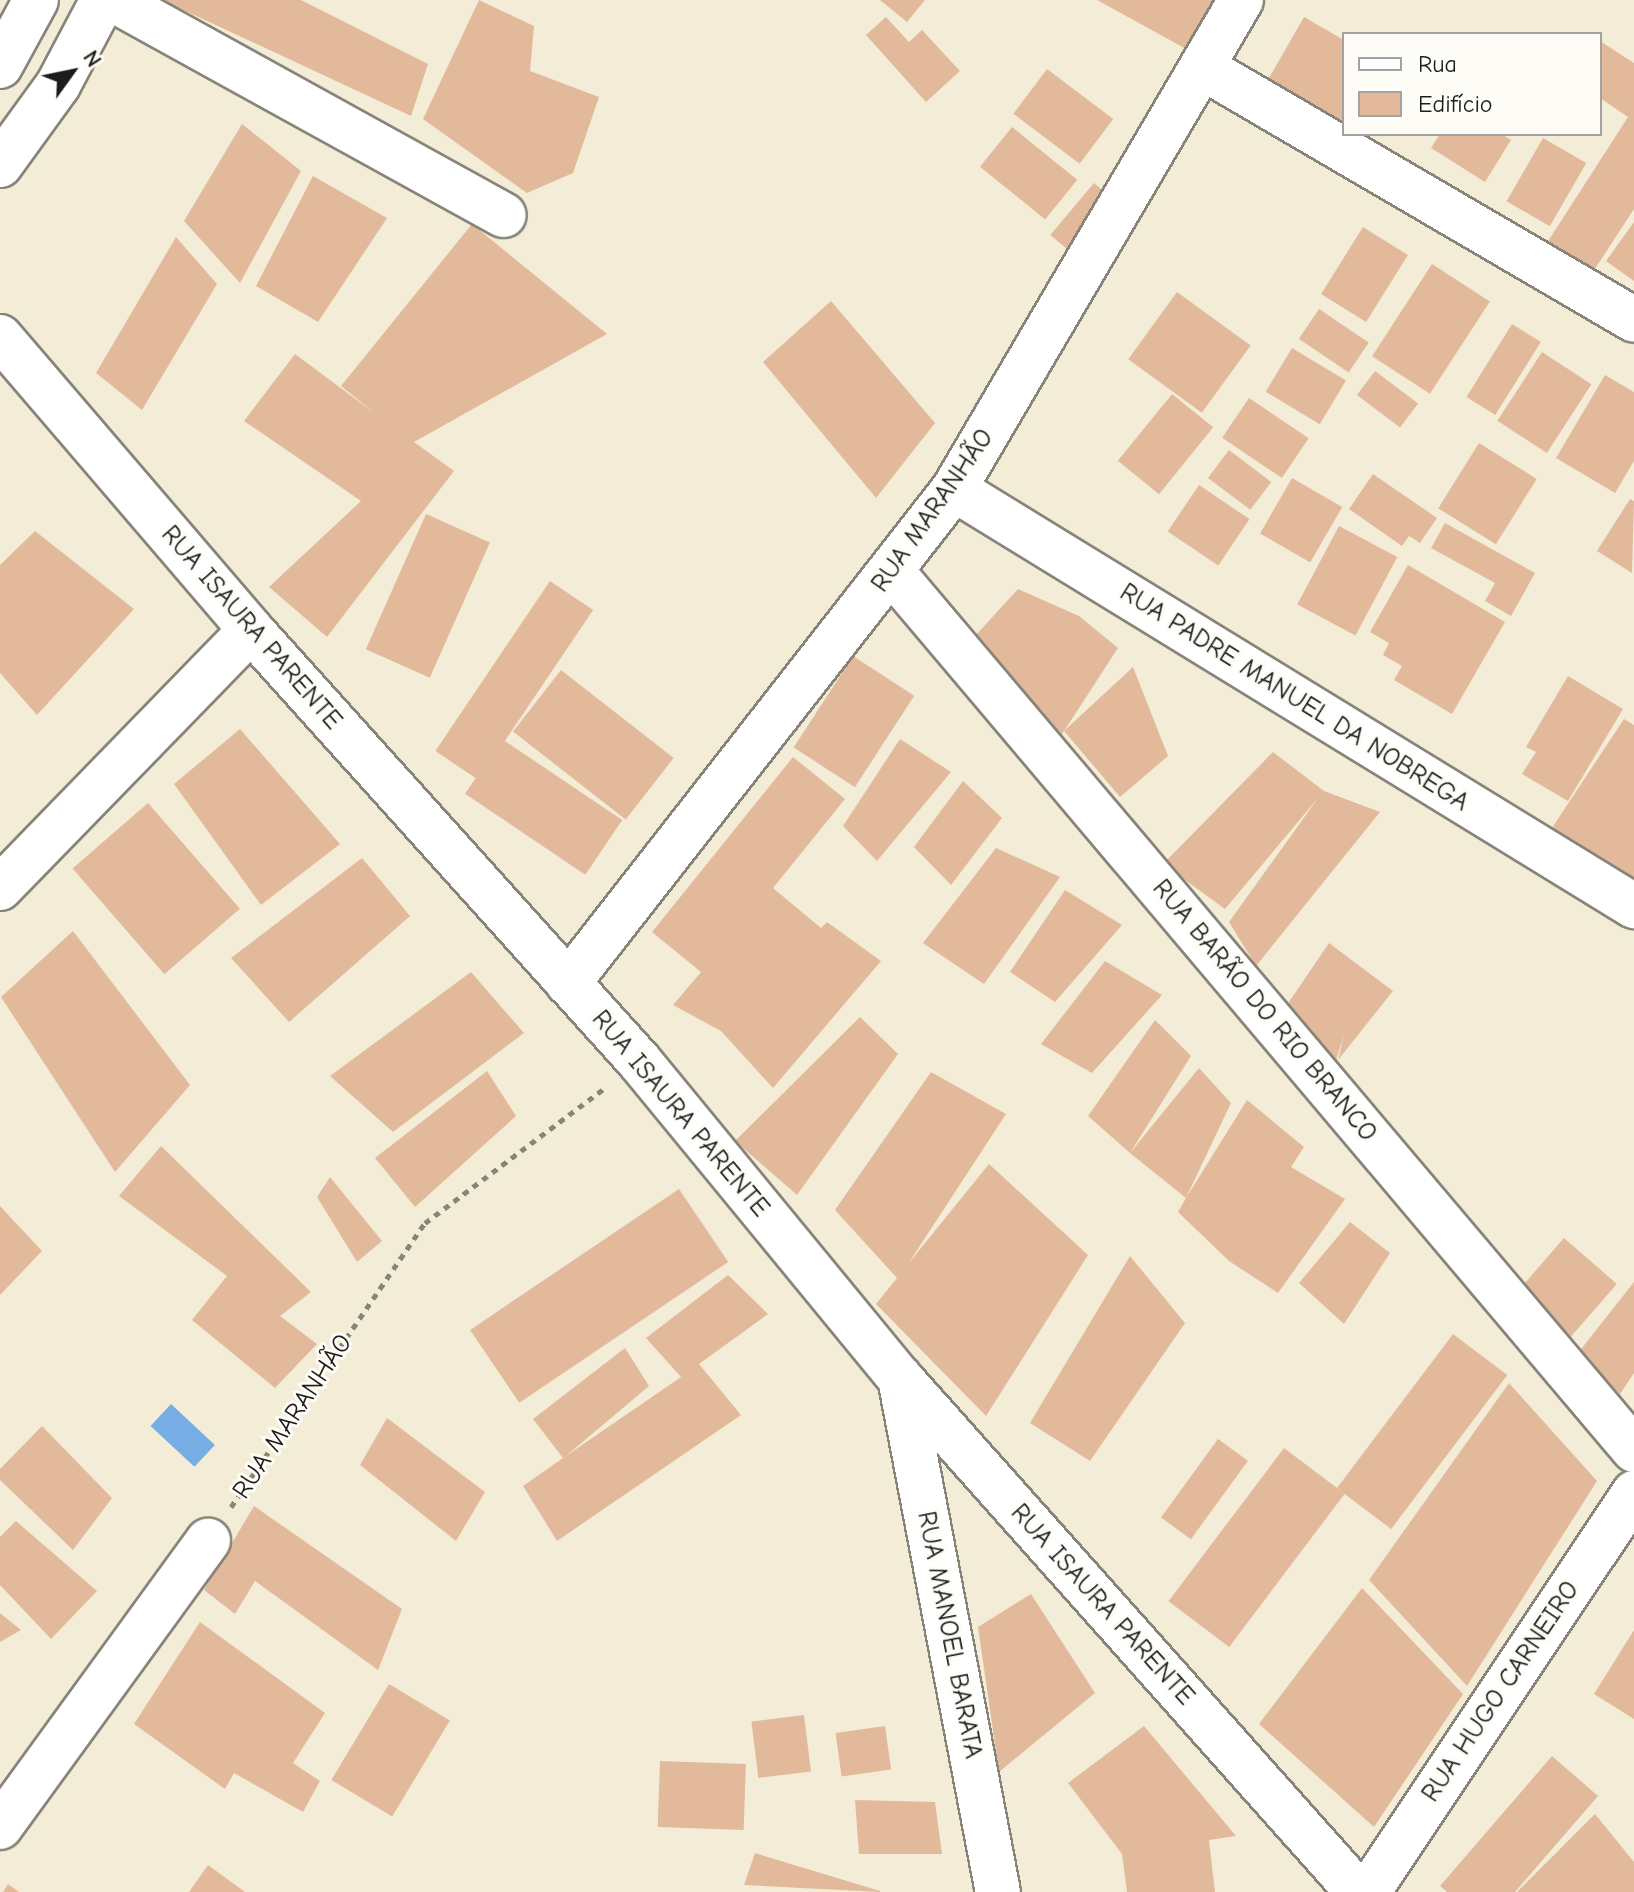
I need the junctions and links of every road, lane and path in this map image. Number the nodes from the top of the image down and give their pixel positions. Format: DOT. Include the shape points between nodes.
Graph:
graph roads {
  1 [pos="36,0"];
  2 [pos="103,0"];
  3 [pos="114,0"];
  4 [pos="1241,0"];
  5 [pos="0,66"];
  6 [pos="1205,69"];
  7 [pos="0,165"];
  8 [pos="504,215"];
  9 [pos="1634,320"];
  10 [pos="0,337"];
  11 [pos="954,489"];
  12 [pos="893,573"];
  13 [pos="251,630"];
  14 [pos="0,888"];
  15 [pos="1634,906"];
  16 [pos="568,983"];
  17 [pos="640,1062"];
  18 [pos="900,1378"];
  19 [pos="1634,1450"];
  20 [pos="1634,1493"];
  21 [pos="208,1541"];
  22 [pos="0,1827"];
  23 [pos="998,1892"];
  24 [pos="1358,1892"];
  25 [pos="1368,1892"];
  1 -- 5 [label="street"];
  2 -- 7 [label="street" via="58,85"];
  3 -- 8 [label="street"];
  4 -- 6 [label="street, RUA MARANHÃO"];
  6 -- 9 [label="street"];
  6 -- 11 [label="street, RUA MARANHÃO"];
  10 -- 13 [label="street, RUA ISAURA PARENTE"];
  11 -- 12 [label="street, RUA MARANHÃO"];
  11 -- 15 [label="street, RUA PADRE MANUEL DA NOBREGA"];
  12 -- 16 [label="street, RUA MARANHÃO"];
  12 -- 19 [label="street, RUA BARÃO DO RIO BRANCO"];
  13 -- 14 [label="street"];
  13 -- 16 [label="street, RUA ISAURA PARENTE"];
  16 -- 17 [label="street, RUA ISAURA PARENTE"];
  17 -- 18 [label="street, RUA ISAURA PARENTE"];
  17 -- 21 [label="path, RUA MARANHÃO" via="425,1223"];
  18 -- 23 [label="street, RUA MANOEL BARATA"];
  18 -- 24 [label="street, RUA ISAURA PARENTE"];
  20 -- 25 [label="street, RUA HUGO CARNEIRO"];
  21 -- 22 [label="street"];
}
